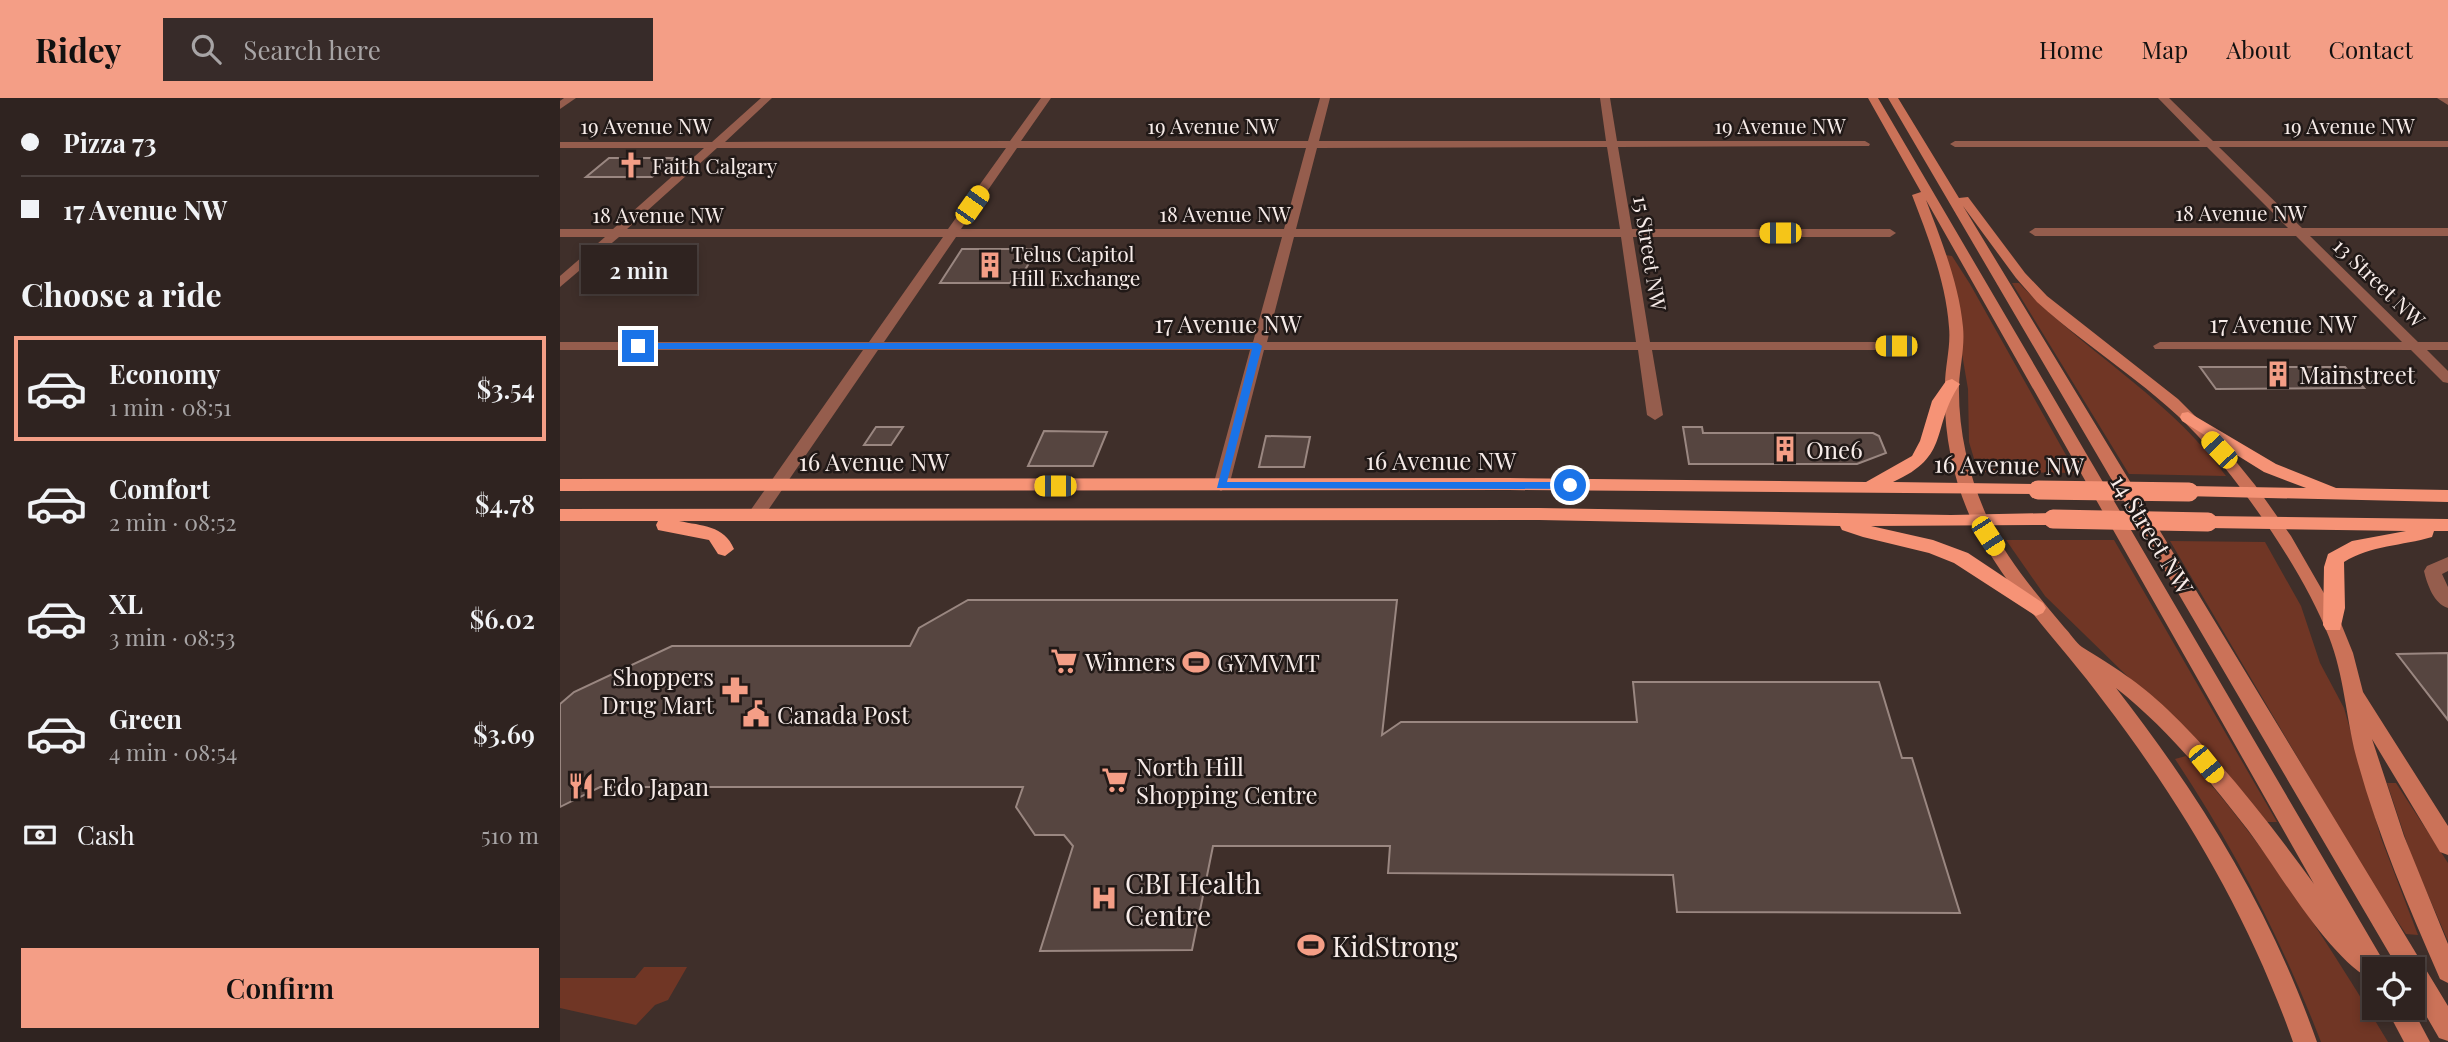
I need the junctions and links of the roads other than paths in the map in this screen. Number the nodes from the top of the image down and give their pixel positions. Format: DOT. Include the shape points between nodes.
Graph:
graph roads {
  1 [pos="571,98"];
  2 [pos="767,98"];
  3 [pos="1046,98"];
  4 [pos="1325,98"];
  5 [pos="1605,98"];
  6 [pos="1873,98"];
  7 [pos="1893,98"];
  8 [pos="2162,98"];
  9 [pos="2442,98"];
  10 [pos="2448,102"];
  11 [pos="560,106"];
  12 [pos="1014,144"];
  13 [pos="1314,144"];
  14 [pos="1613,144"];
  15 [pos="1865,144"];
  16 [pos="1955,144"];
  17 [pos="2210,144"];
  18 [pos="2448,144"];
  19 [pos="560,145"];
  20 [pos="715,145"];
  21 [pos="1907,158"];
  22 [pos="1929,159"];
  23 [pos="1290,232"];
  24 [pos="2035,232"];
  25 [pos="2299,232"];
  26 [pos="2448,232"];
  27 [pos="560,233"];
  28 [pos="615,233"];
  29 [pos="953,233"];
  30 [pos="1626,233"];
  31 [pos="1890,233"];
  32 [pos="560,283"];
  33 [pos="560,346"];
  34 [pos="874,346"];
  35 [pos="1258,346"];
  36 [pos="1645,346"];
  37 [pos="1896,346"];
  38 [pos="2161,346"];
  39 [pos="2415,346"];
  40 [pos="2448,346"];
  41 [pos="2448,379"];
  42 [pos="1952,384"];
  43 [pos="1655,415"];
  44 [pos="2188,416"];
  45 [pos="560,485"];
  46 [pos="776,485"];
  47 [pos="1221,486"];
  48 [pos="1869,486"];
  49 [pos="1970,489"];
  50 [pos="2252,493"];
  51 [pos="2448,496"];
  52 [pos="2349,497"];
  53 [pos="560,515"];
  54 [pos="623,515"];
  55 [pos="756,515"];
  56 [pos="1838,520"];
  57 [pos="1982,521"];
  58 [pos="2272,523"];
  59 [pos="2444,525"];
  60 [pos="725,549"];
  61 [pos="2448,563"];
  62 [pos="2448,601"];
  63 [pos="2036,608"];
  64 [pos="2333,625"];
  65 [pos="2076,650"];
  66 [pos="2353,688"];
  67 [pos="2448,845"];
  68 [pos="2367,957"];
  69 [pos="2405,957"];
  70 [pos="2362,960"];
  71 [pos="2448,971"];
  72 [pos="2425,990"];
  73 [pos="2405,1020"];
  74 [pos="2448,1029"];
  75 [pos="2305,1042"];
  76 [pos="2418,1042"];
  1 -- 11 [label="street"];
  2 -- 20 [label="street"];
  3 -- 12 [label="street"];
  4 -- 13 [label="street"];
  5 -- 14 [label="street, 15 Street NW"];
  6 -- 21 [label="main road, 14 Street NW"];
  7 -- 22 [label="main road, 14 Street NW"];
  8 -- 17 [label="street, 13 Street NW"];
  9 -- 10 [label="street"];
  12 -- 13 [label="street, 19 Avenue NW"];
  12 -- 20 [label="street, 19 Avenue NW"];
  12 -- 29 [label="street"];
  13 -- 14 [label="street, 19 Avenue NW"];
  13 -- 23 [label="street"];
  14 -- 15 [label="street, 19 Avenue NW"];
  14 -- 30 [label="street, 15 Street NW"];
  16 -- 17 [label="street, 19 Avenue NW"];
  17 -- 18 [label="street, 19 Avenue NW"];
  17 -- 25 [label="street, 13 Street NW"];
  19 -- 20 [label="street, 19 Avenue NW"];
  20 -- 28 [label="street"];
  21 -- 42 [label="main road" via="1945,266 1956,329"];
  21 -- 68 [label="main road, 14 Street NW"];
  22 -- 44 [label="main road" via="2041,298"];
  22 -- 69 [label="main road, 14 Street NW"];
  23 -- 29 [label="street, 18 Avenue NW"];
  23 -- 30 [label="street, 18 Avenue NW"];
  23 -- 35 [label="street"];
  24 -- 25 [label="street, 18 Avenue NW"];
  25 -- 26 [label="street, 18 Avenue NW"];
  25 -- 39 [label="street, 13 Street NW"];
  27 -- 28 [label="street, 18 Avenue NW"];
  28 -- 29 [label="street, 18 Avenue NW"];
  28 -- 32 [label="street"];
  29 -- 34 [label="street"];
  30 -- 31 [label="street, 18 Avenue NW"];
  30 -- 36 [label="street, 15 Street NW"];
  33 -- 34 [label="street, 17 Avenue NW"];
  34 -- 35 [label="street, 17 Avenue NW"];
  34 -- 46 [label="street"];
  35 -- 36 [label="street, 17 Avenue NW"];
  35 -- 47 [label="street"];
  36 -- 37 [label="street, 17 Avenue NW"];
  36 -- 43 [label="street, 15 Street NW"];
  38 -- 39 [label="street, 17 Avenue NW"];
  39 -- 40 [label="street, 17 Avenue NW"];
  39 -- 41 [label="street, 13 Street NW"];
  42 -- 48 [label="highway" via="1940,401 1919,460"];
  42 -- 49 [label="main road" via="1955,446"];
  44 -- 50 [label="main road"];
  44 -- 52 [label="highway" via="2270,468"];
  45 -- 46 [label="highway, 16 Avenue NW"];
  46 -- 47 [label="highway, 16 Avenue NW"];
  46 -- 55 [label="street"];
  47 -- 48 [label="highway, 16 Avenue NW"];
  48 -- 49 [label="highway, 16 Avenue NW"];
  49 -- 50 [label="highway, 16 Avenue NW, bridge"];
  49 -- 57 [label="main road"];
  50 -- 52 [label="highway, 16 Avenue NW"];
  50 -- 58 [label="main road"];
  51 -- 52 [label="highway, 16 Avenue NW"];
  53 -- 54 [label="highway"];
  54 -- 55 [label="highway"];
  54 -- 60 [label="highway" via="714,535"];
  55 -- 56 [label="highway" via="1538,514"];
  56 -- 57 [label="highway"];
  56 -- 63 [label="highway" via="1876,535 1956,555"];
  57 -- 58 [label="highway, bridge"];
  57 -- 63 [label="main road"];
  58 -- 59 [label="highway"];
  58 -- 64 [label="main road"];
  59 -- 64 [label="highway" via="2410,538 2369,541 2335,559 2332,575 2338,606"];
  61 -- 62 [label="street" via="2433,571"];
  63 -- 65 [label="main road"];
  64 -- 66 [label="main road"];
  65 -- 70 [label="main road" via="2110,669 2206,764 2273,845 2343,943"];
  65 -- 75 [label="main road" via="2143,736 2226,861 2262,933"];
  66 -- 67 [label="main road"];
  66 -- 71 [label="main road" via="2372,776"];
  72 -- 74 [label="main road, 14 Street NW"];
  73 -- 76 [label="main road"];
}
